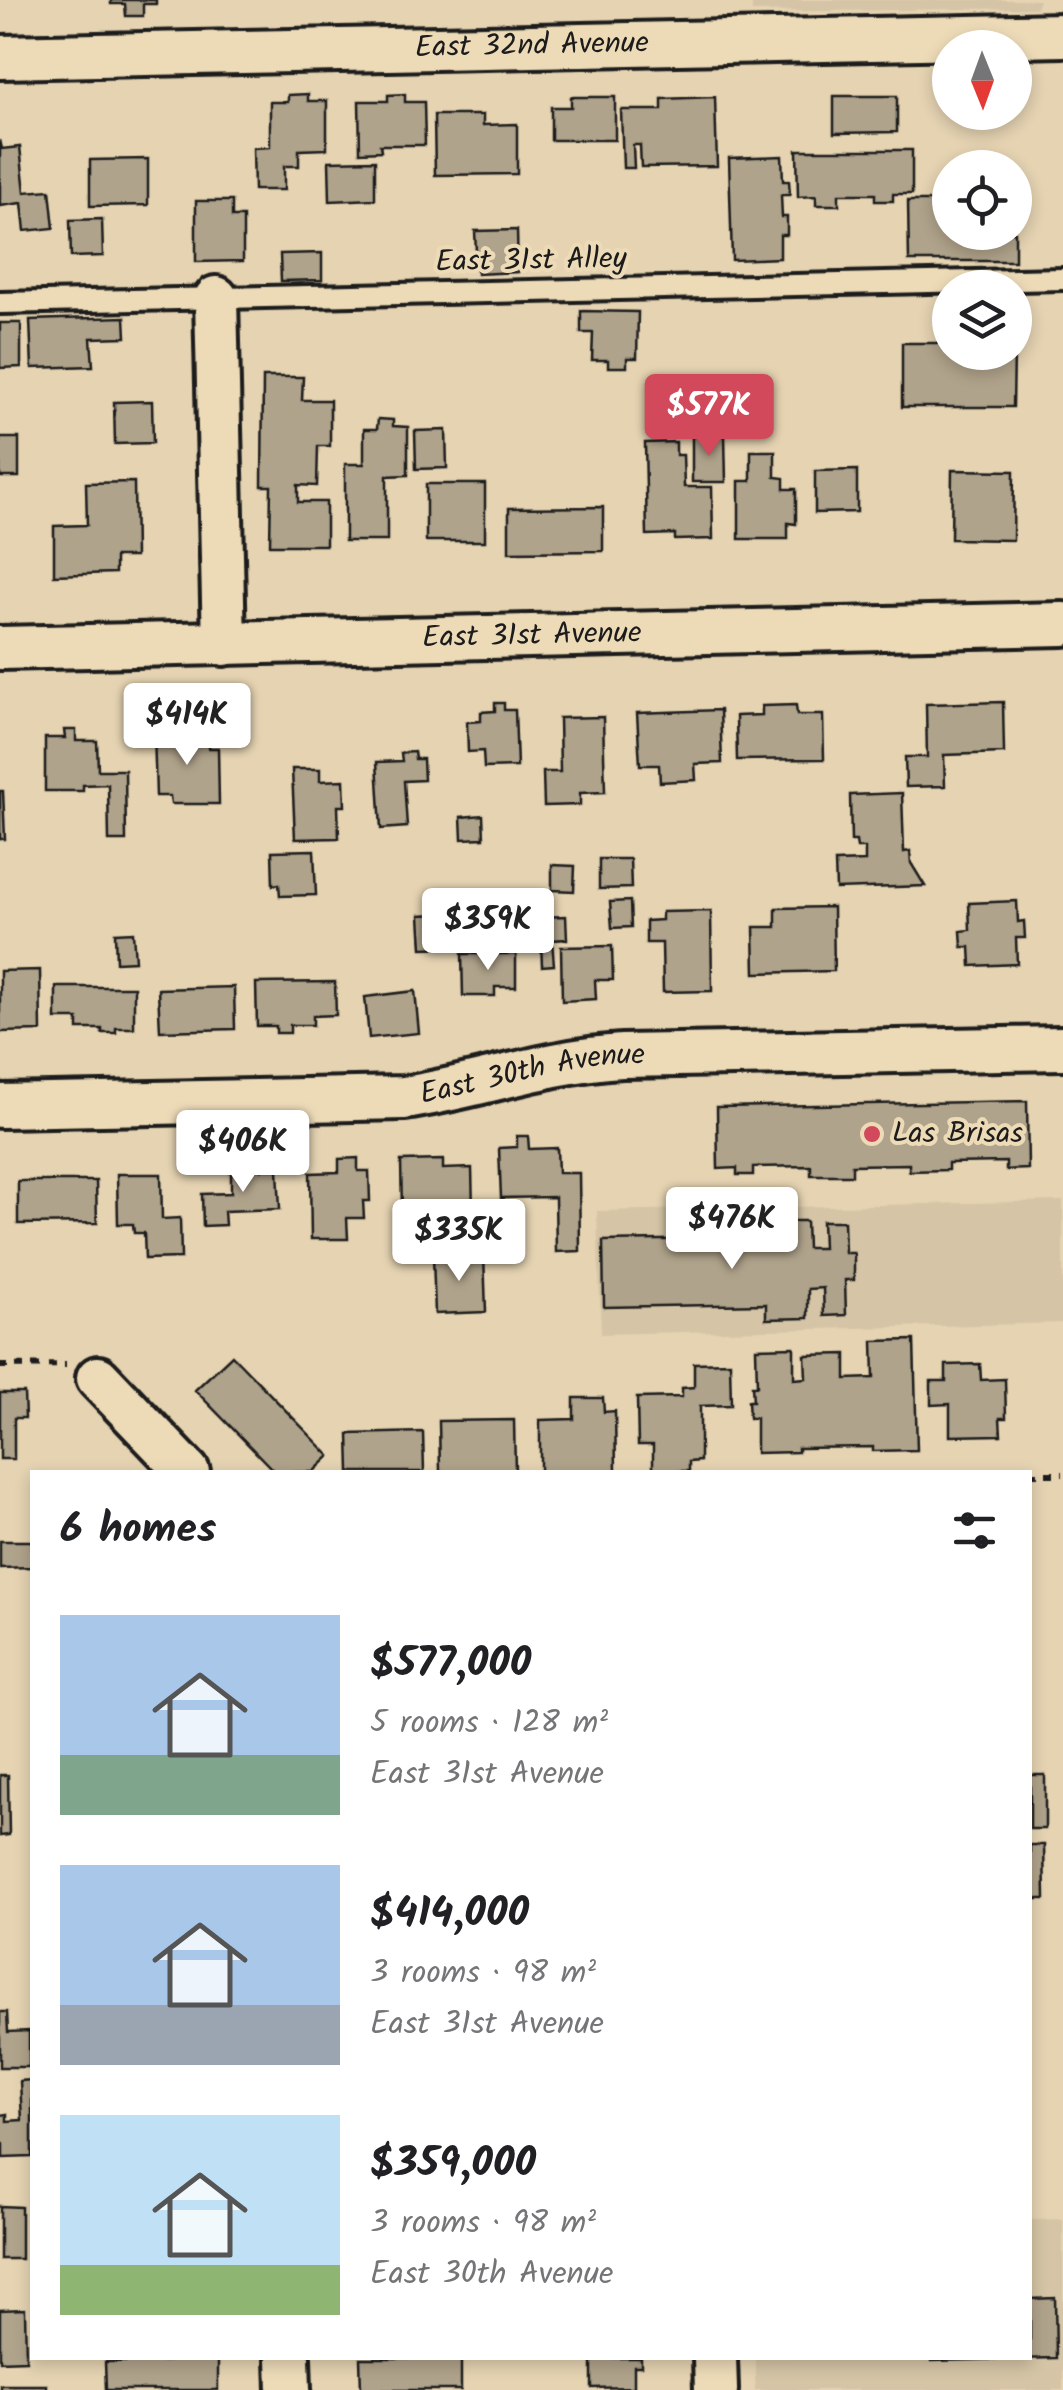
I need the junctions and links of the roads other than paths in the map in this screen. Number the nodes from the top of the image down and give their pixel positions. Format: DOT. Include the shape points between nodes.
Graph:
graph roads {
  1 [pos="1063,35"];
  2 [pos="0,57"];
  3 [pos="1063,279"];
  4 [pos="216,298"];
  5 [pos="0,303"];
  6 [pos="1063,624"];
  7 [pos="224,644"];
  8 [pos="0,648"];
  9 [pos="1063,1048"];
  10 [pos="0,1106"];
  11 [pos="98,1378"];
  12 [pos="186,1470"];
  13 [pos="288,2360"];
  14 [pos="715,2360"];
  15 [pos="288,2390"];
  16 [pos="716,2390"];
  1 -- 2 [label="street, East 32nd Avenue"];
  3 -- 4 [label="lane, East 31st Alley"];
  4 -- 5 [label="lane, East 31st Alley"];
  4 -- 7 [label="street"];
  6 -- 7 [label="street, East 31st Avenue"];
  7 -- 8 [label="street, East 31st Avenue"];
  9 -- 10 [label="street, East 30th Avenue" via="622,1056 392,1098"];
  11 -- 12 [label="street"];
  13 -- 15 [label="street"];
  14 -- 16 [label="street"];
}
